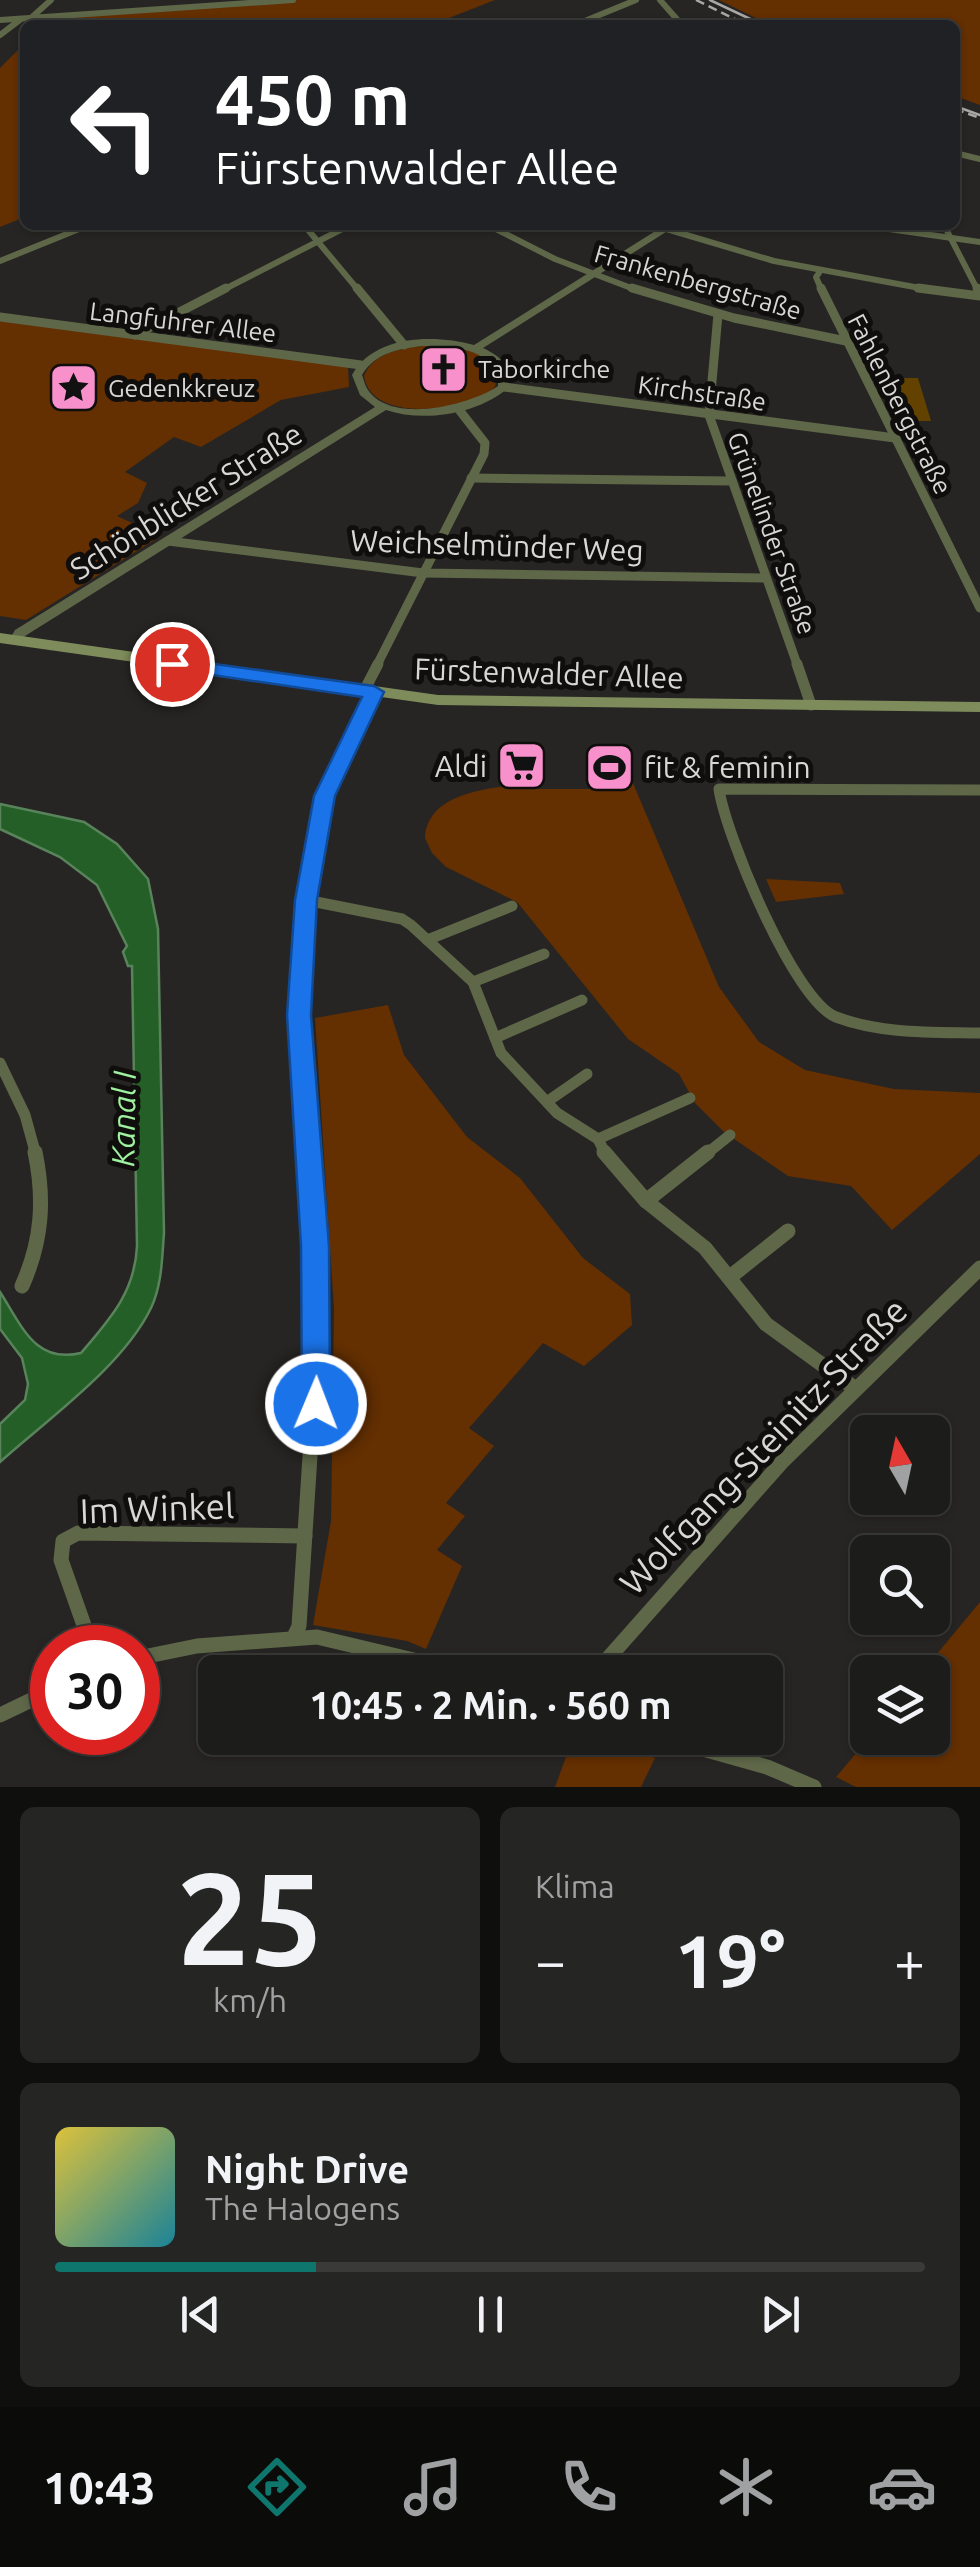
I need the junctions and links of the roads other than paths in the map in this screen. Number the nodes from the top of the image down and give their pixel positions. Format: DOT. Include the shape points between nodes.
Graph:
graph roads {
  1 [pos="51,0"];
  2 [pos="293,0"];
  3 [pos="636,0"];
  4 [pos="660,0"];
  5 [pos="32,17"];
  6 [pos="22,18"];
  7 [pos="0,20"];
  8 [pos="587,20"];
  9 [pos="678,20"];
  10 [pos="0,34"];
  11 [pos="72,230"];
  12 [pos="308,230"];
  13 [pos="340,230"];
  14 [pos="499,230"];
  15 [pos="664,230"];
  16 [pos="679,230"];
  17 [pos="893,230"];
  18 [pos="946,230"];
  19 [pos="951,239"];
  20 [pos="318,241"];
  21 [pos="980,242"];
  22 [pos="0,262"];
  23 [pos="819,272"];
  24 [pos="594,274"];
  25 [pos="980,296"];
  26 [pos="718,314"];
  27 [pos="0,318"];
  28 [pos="135,336"];
  29 [pos="846,341"];
  30 [pos="404,345"];
  31 [pos="476,349"];
  32 [pos="361,365"];
  33 [pos="504,386"];
  34 [pos="385,406"];
  35 [pos="460,410"];
  36 [pos="709,414"];
  37 [pos="894,438"];
  38 [pos="471,478"];
  39 [pos="730,482"];
  40 [pos="168,542"];
  41 [pos="423,573"];
  42 [pos="766,578"];
  43 [pos="980,608"];
  44 [pos="7,639"];
  45 [pos="369,692"];
  46 [pos="812,705"];
  47 [pos="980,707"];
  48 [pos="980,790"];
  49 [pos="306,900"];
  50 [pos="512,906"];
  51 [pos="427,940"];
  52 [pos="544,954"];
  53 [pos="473,982"];
  54 [pos="582,1000"];
  55 [pos="980,1033"];
  56 [pos="495,1038"];
  57 [pos="0,1063"];
  58 [pos="588,1074"];
  59 [pos="690,1098"];
  60 [pos="548,1101"];
  61 [pos="730,1136"];
  62 [pos="598,1140"];
  63 [pos="646,1201"];
  64 [pos="788,1231"];
  65 [pos="980,1268"];
  66 [pos="730,1276"];
  67 [pos="22,1286"];
  68 [pos="853,1387"];
  69 [pos="305,1536"];
  70 [pos="84,1625"];
  71 [pos="294,1637"];
  72 [pos="160,1653"];
  73 [pos="401,1655"];
  74 [pos="610,1655"];
  75 [pos="30,1701"];
  76 [pos="0,1715"];
  77 [pos="727,1755"];
  78 [pos="814,1787"];
  1 -- 5 [label="street"];
  2 -- 5 [label="street"];
  3 -- 8 [label="street"];
  4 -- 9 [label="street"];
  5 -- 6 [label="street"];
  6 -- 7 [label="street"];
  6 -- 10 [label="street"];
  11 -- 22 [label="street"];
  12 -- 20 [label="street"];
  13 -- 20 [label="street"];
  14 -- 24 [label="street, Frankenbergstraße"];
  15 -- 24 [label="street"];
  16 -- 23 [label="street"];
  17 -- 19 [label="street"];
  18 -- 19 [label="street"];
  19 -- 21 [label="street"];
  19 -- 25 [label="street"];
  20 -- 28 [label="street"];
  20 -- 30 [label="street"];
  23 -- 25 [label="street"];
  23 -- 29 [label="street, Fahlenbergstraße"];
  24 -- 26 [label="street, Frankenbergstraße"];
  24 -- 31 [label="street"];
  26 -- 29 [label="street, Frankenbergstraße"];
  26 -- 36 [label="street, Grünelinder Straße"];
  27 -- 28 [label="street, Langfuhrer Allee"];
  28 -- 32 [label="street, Langfuhrer Allee"];
  29 -- 37 [label="street, Fahlenbergstraße"];
  30 -- 31 [label="street"];
  30 -- 32 [label="street"];
  31 -- 33 [label="street" via="503,368"];
  32 -- 34 [label="street" via="358,384"];
  33 -- 35 [label="street"];
  33 -- 36 [label="street, Kirchstraße"];
  34 -- 35 [label="street"];
  34 -- 40 [label="street, Schönblicker Straße"];
  35 -- 38 [label="street" via="485,443"];
  36 -- 37 [label="street, Kirchstraße"];
  36 -- 39 [label="street, Grünelinder Straße"];
  37 -- 43 [label="street, Fahlenbergstraße"];
  38 -- 39 [label="street"];
  38 -- 41 [label="street"];
  39 -- 42 [label="street, Grünelinder Straße"];
  40 -- 41 [label="street, Weichselmünder Weg"];
  40 -- 44 [label="street, Schönblicker Straße"];
  41 -- 42 [label="street, Weichselmünder Weg"];
  41 -- 45 [label="street"];
  42 -- 46 [label="street, Grünelinder Straße"];
  44 -- 45 [label="main road, Fürstenwalder Allee"];
  45 -- 46 [label="main road, Fürstenwalder Allee" via="438,700"];
  45 -- 49 [label="street" via="324,796"];
  46 -- 47 [label="main road, Fürstenwalder Allee"];
  48 -- 55 [label="street" via="719,789 722,813 794,972 824,1011 906,1032"];
  49 -- 51 [label="street" via="402,918"];
  49 -- 69 [label="street" via="299,1015 318,1311"];
  50 -- 51 [label="street"];
  51 -- 53 [label="street"];
  52 -- 53 [label="street"];
  53 -- 56 [label="street"];
  54 -- 56 [label="street"];
  56 -- 60 [label="street" via="501,1053"];
  57 -- 67 [label="street" via="24,1116 42,1201 40,1244"];
  58 -- 60 [label="street"];
  59 -- 62 [label="street"];
  60 -- 62 [label="street"];
  61 -- 63 [label="street"];
  62 -- 63 [label="street"];
  63 -- 66 [label="street"];
  64 -- 66 [label="street"];
  65 -- 68 [label="street, Wolfgang-Steinitz-Straße"];
  66 -- 68 [label="street" via="766,1324"];
  68 -- 74 [label="street, Wolfgang-Steinitz-Straße"];
  69 -- 70 [label="street, Im Winkel" via="78,1534 63,1540 61,1560"];
  69 -- 71 [label="street"];
  71 -- 72 [label="street"];
  71 -- 73 [label="street"];
  75 -- 76 [label="street"];
  77 -- 78 [label="street"];
}
